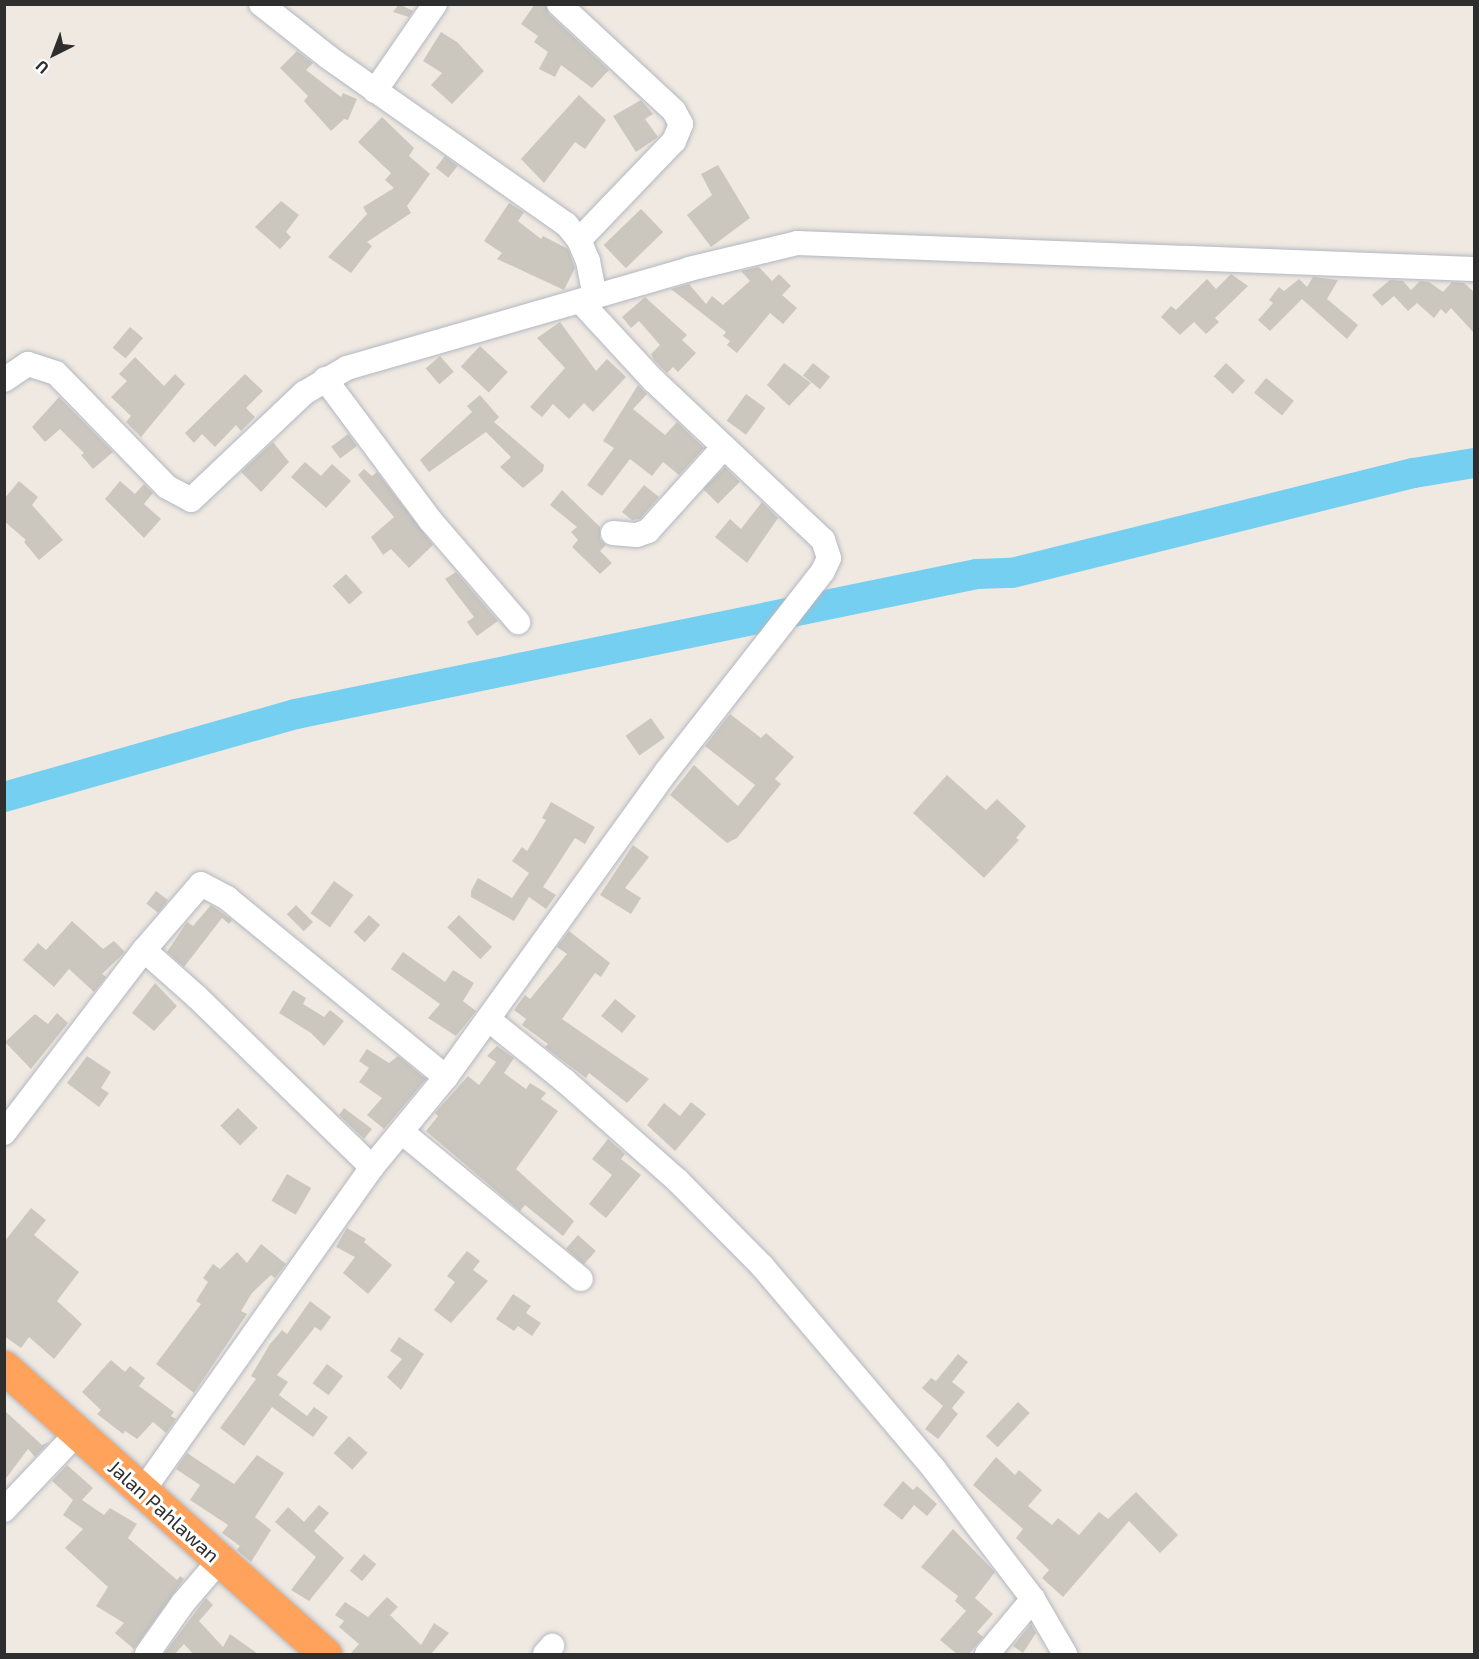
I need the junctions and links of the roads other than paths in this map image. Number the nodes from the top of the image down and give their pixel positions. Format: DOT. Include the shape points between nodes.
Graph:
graph roads {
  1 [pos="261,4"];
  2 [pos="435,4"];
  3 [pos="559,4"];
  4 [pos="375,91"];
  5 [pos="579,240"];
  6 [pos="1474,269"];
  7 [pos="588,299"];
  8 [pos="325,379"];
  9 [pos="4,380"];
  10 [pos="724,447"];
  11 [pos="613,533"];
  12 [pos="518,622"];
  13 [pos="144,950"];
  14 [pos="488,1019"];
  15 [pos="446,1077"];
  16 [pos="403,1133"];
  17 [pos="4,1134"];
  18 [pos="372,1167"];
  19 [pos="581,1279"];
  20 [pos="4,1367"];
  21 [pos="77,1433"];
  22 [pos="142,1492"];
  23 [pos="4,1510"];
  24 [pos="219,1561"];
  25 [pos="1033,1599"];
  26 [pos="147,1654"];
  27 [pos="325,1654"];
  28 [pos="987,1654"];
  29 [pos="1065,1654"];
  1 -- 4 [label="street"];
  2 -- 4 [label="street"];
  3 -- 5 [label="street" via="674,111 681,124 674,141"];
  4 -- 5 [label="street" via="522,191 566,224"];
  5 -- 7 [label="street"];
  6 -- 7 [label="street" via="797,243"];
  7 -- 8 [label="street" via="347,368"];
  7 -- 10 [label="street" via="610,337"];
  8 -- 9 [label="street" via="304,393 190,500 167,487 56,373 28,364"];
  8 -- 12 [label="street" via="430,520"];
  10 -- 11 [label="street" via="648,531 637,535"];
  10 -- 14 [label="street" via="823,540 829,551 823,571 666,772"];
  13 -- 15 [label="street" via="196,886 212,887"];
  13 -- 17 [label="street"];
  13 -- 18 [label="street"];
  14 -- 15 [label="street"];
  14 -- 25 [label="street" via="678,1181 762,1266 934,1468"];
  15 -- 16 [label="street"];
  16 -- 18 [label="street"];
  16 -- 19 [label="street"];
  18 -- 22 [label="street"];
  20 -- 21 [label="highway, Jalan Pahlawan"];
  21 -- 22 [label="highway, Jalan Pahlawan"];
  21 -- 23 [label="street"];
  22 -- 24 [label="highway, Jalan Pahlawan"];
  24 -- 26 [label="street" via="183,1602"];
  24 -- 27 [label="highway, Jalan Pahlawan"];
  25 -- 28 [label="street"];
  25 -- 29 [label="street"];
}
